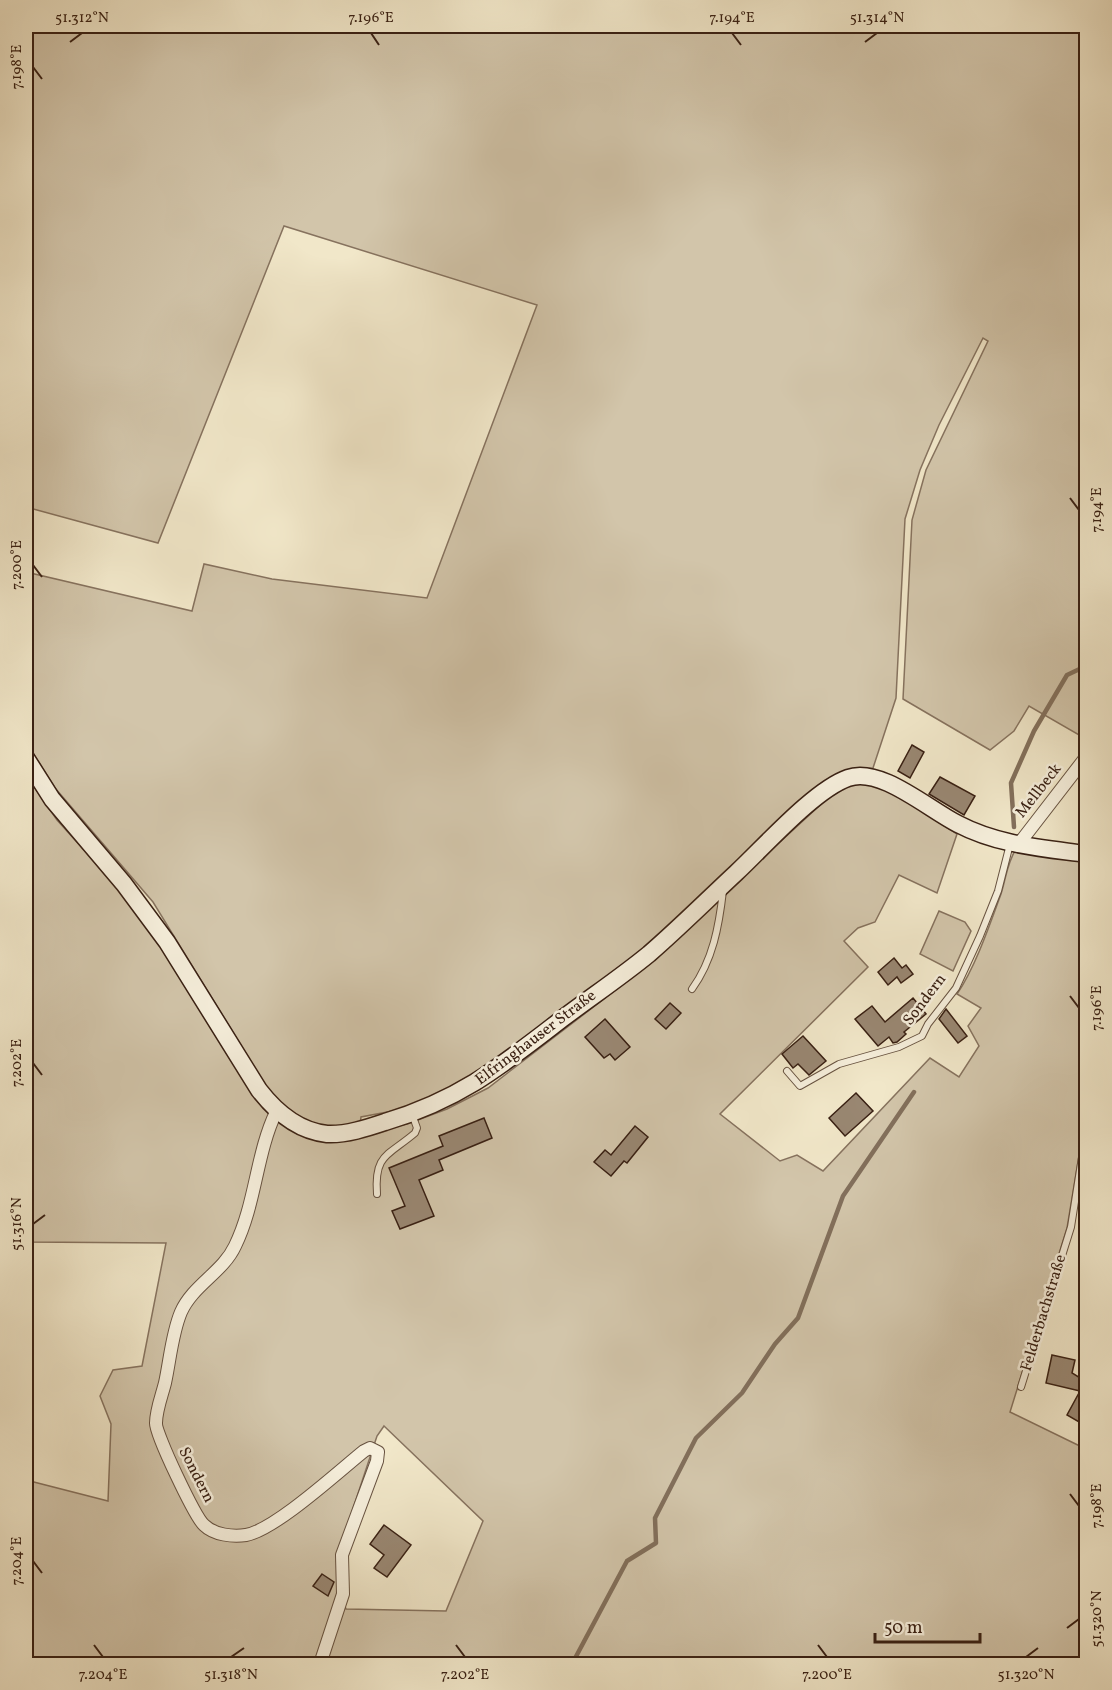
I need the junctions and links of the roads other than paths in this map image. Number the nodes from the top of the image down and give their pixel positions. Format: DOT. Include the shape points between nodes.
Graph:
graph roads {
  1 [pos="1086,758"];
  2 [pos="26,759"];
  3 [pos="1011,843"];
  4 [pos="1086,855"];
  5 [pos="724,884"];
  6 [pos="692,989"];
  7 [pos="787,1071"];
  8 [pos="276,1112"];
  9 [pos="412,1114"];
  10 [pos="1086,1132"];
  11 [pos="377,1194"];
  12 [pos="1021,1387"];
  13 [pos="320,1665"];
  1 -- 3 [label="street, Mellbeck"];
  2 -- 8 [label="street, Elfringhauser Straße" via="52,799 156,926"];
  3 -- 4 [label="street"];
  3 -- 5 [label="street, Elfringhauser Straße" via="959,825 880,778 859,775 829,788"];
  3 -- 7 [label="lane, Sondern" via="980,936 956,988 922,1036 899,1047 839,1064 800,1086"];
  5 -- 6 [label="lane" via="718,927 704,971"];
  5 -- 9 [label="street, Elfringhauser Straße" via="649,954 483,1079"];
  8 -- 9 [label="street, Elfringhauser Straße" via="307,1129 329,1134"];
  8 -- 13 [label="street, Sondern" via="264,1138 256,1181 235,1247 192,1294 181,1313 155,1424 204,1526 235,1536 249,1535 275,1521 364,1451 370,1448 378,1452 342,1555 341,1603"];
  9 -- 11 [label="lane" via="415,1133 381,1160 375,1172"];
  10 -- 12 [label="lane, Felderbachstraße" via="1071,1227"];
}
